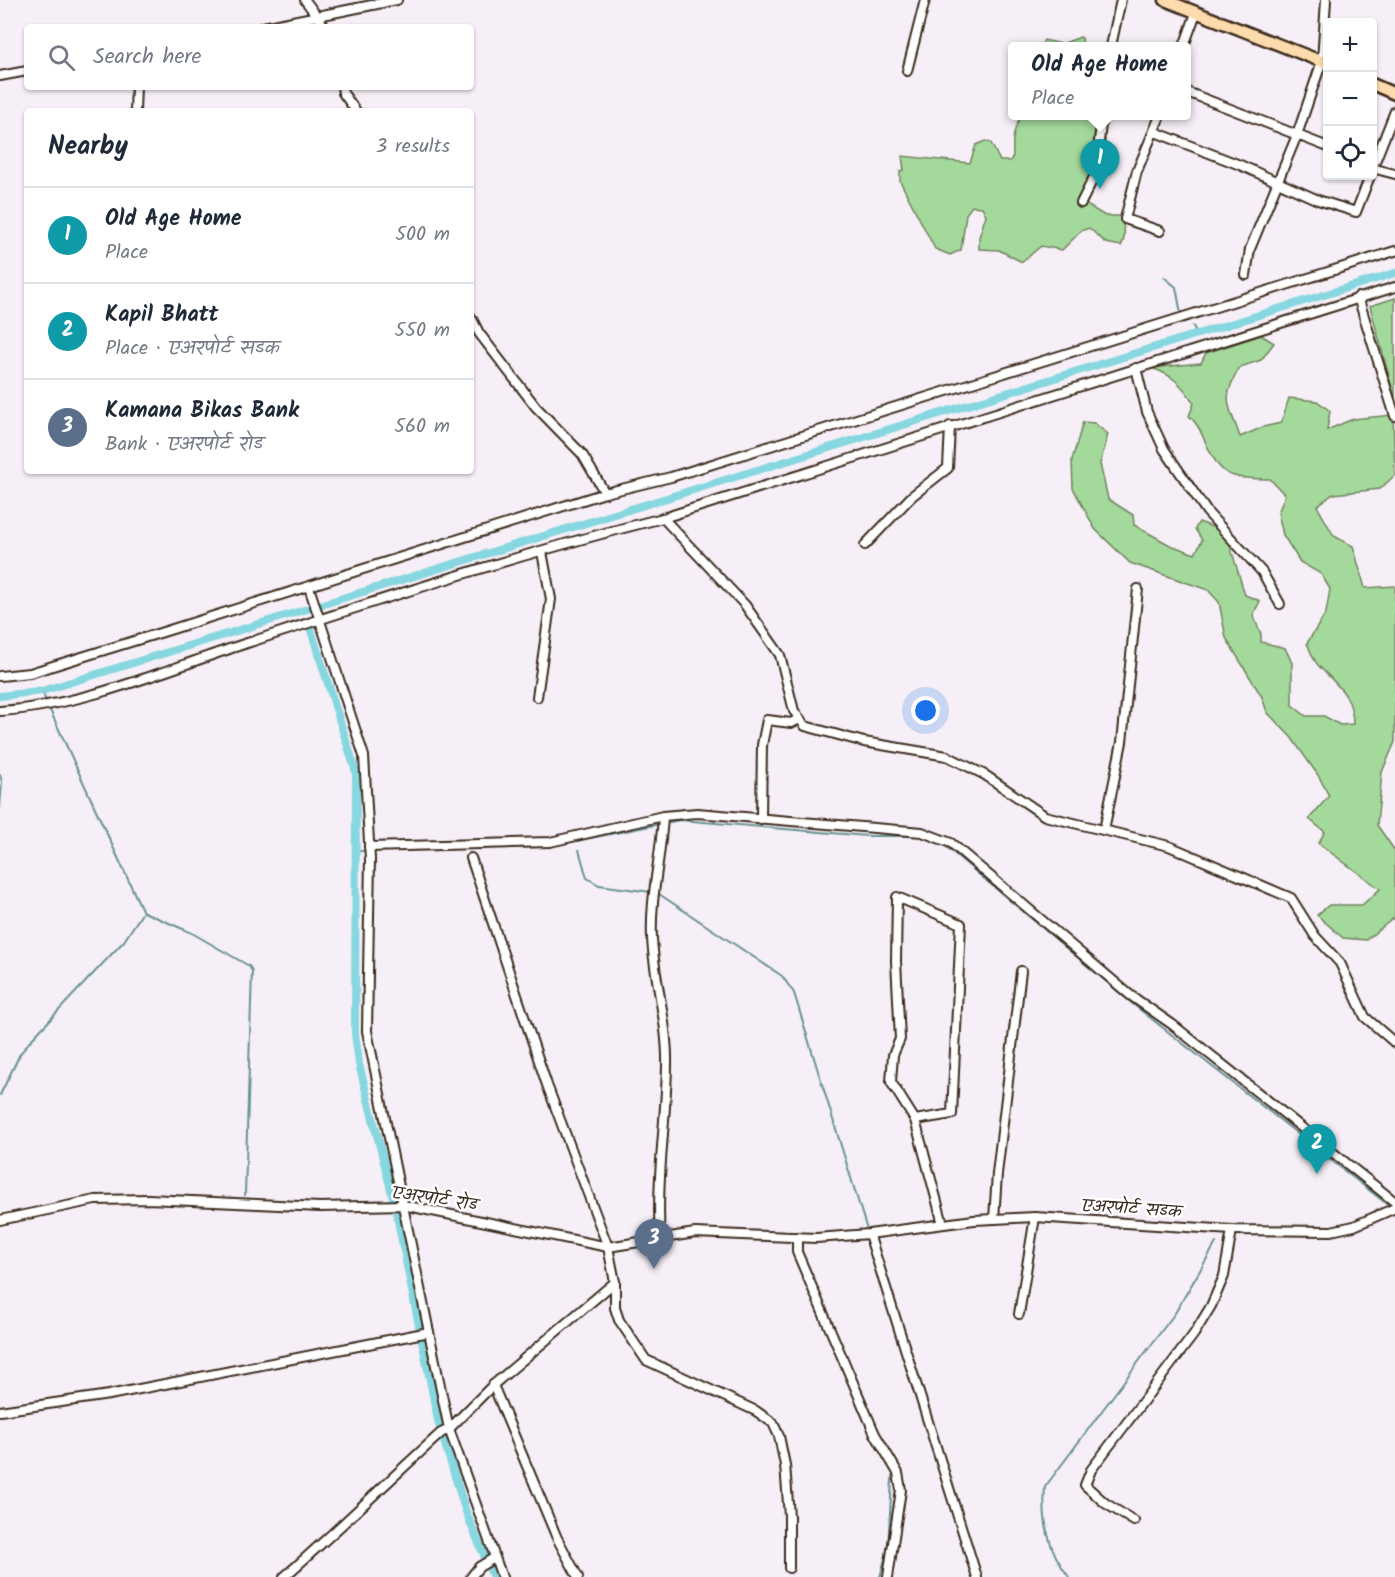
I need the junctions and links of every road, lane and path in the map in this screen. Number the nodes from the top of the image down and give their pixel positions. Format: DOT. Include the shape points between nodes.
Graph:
graph roads {
  1 [pos="305,0"];
  2 [pos="397,0"];
  3 [pos="925,0"];
  4 [pos="1121,0"];
  5 [pos="1165,0"];
  6 [pos="1326,0"];
  7 [pos="1196,13"];
  8 [pos="317,16"];
  9 [pos="1326,18"];
  10 [pos="278,24"];
  11 [pos="323,24"];
  12 [pos="1112,42"];
  13 [pos="1185,42"];
  14 [pos="1323,62"];
  15 [pos="1323,68"];
  16 [pos="907,71"];
  17 [pos="24,72"];
  18 [pos="0,76"];
  19 [pos="1377,86"];
  20 [pos="136,90"];
  21 [pos="342,90"];
  22 [pos="1191,94"];
  23 [pos="1395,94"];
  24 [pos="135,108"];
  25 [pos="354,108"];
  26 [pos="1395,111"];
  27 [pos="1102,120"];
  28 [pos="1159,120"];
  29 [pos="1155,132"];
  30 [pos="1297,135"];
  31 [pos="1323,145"];
  32 [pos="1377,158"];
  33 [pos="1377,169"];
  34 [pos="1395,174"];
  35 [pos="1368,180"];
  36 [pos="1279,182"];
  37 [pos="1081,203"];
  38 [pos="1160,231"];
  39 [pos="1395,251"];
  40 [pos="1246,275"];
  41 [pos="1395,287"];
  42 [pos="1358,297"];
  43 [pos="474,322"];
  44 [pos="1137,368"];
  45 [pos="1395,416"];
  46 [pos="950,426"];
  47 [pos="605,493"];
  48 [pos="663,518"];
  49 [pos="865,544"];
  50 [pos="542,552"];
  51 [pos="310,590"];
  52 [pos="1138,590"];
  53 [pos="1280,604"];
  54 [pos="319,620"];
  55 [pos="0,676"];
  56 [pos="537,697"];
  57 [pos="0,711"];
  58 [pos="800,719"];
  59 [pos="663,816"];
  60 [pos="761,819"];
  61 [pos="1104,830"];
  62 [pos="369,848"];
  63 [pos="471,858"];
  64 [pos="1021,971"];
  65 [pos="1395,1043"];
  66 [pos="915,1120"];
  67 [pos="1395,1202"];
  68 [pos="403,1205"];
  69 [pos="1395,1208"];
  70 [pos="1035,1217"];
  71 [pos="994,1219"];
  72 [pos="0,1220"];
  73 [pos="943,1224"];
  74 [pos="1232,1230"];
  75 [pos="867,1234"];
  76 [pos="797,1237"];
  77 [pos="660,1238"];
  78 [pos="608,1247"];
  79 [pos="615,1282"];
  80 [pos="1019,1314"];
  81 [pos="424,1333"];
  82 [pos="493,1385"];
  83 [pos="0,1411"];
  84 [pos="445,1431"];
  85 [pos="1134,1521"];
  86 [pos="493,1559"];
  87 [pos="789,1568"];
  88 [pos="284,1577"];
  89 [pos="471,1577"];
  90 [pos="502,1577"];
  91 [pos="578,1577"];
  92 [pos="888,1577"];
  93 [pos="977,1577"];
  1 -- 8 [label="street"];
  2 -- 8 [label="street"];
  3 -- 16 [label="street"];
  4 -- 12 [label="street"];
  5 -- 7 [label="highway"];
  6 -- 9 [label="street"];
  7 -- 13 [label="street"];
  7 -- 14 [label="highway"];
  8 -- 10 [label="street"];
  8 -- 11 [label="street"];
  15 -- 30 [label="street"];
  17 -- 18 [label="street"];
  19 -- 23 [label="highway"];
  20 -- 24 [label="street"];
  21 -- 25 [label="street"];
  22 -- 30 [label="street"];
  26 -- 32 [label="street"];
  27 -- 37 [label="street" via="1095,175"];
  28 -- 29 [label="street"];
  29 -- 36 [label="street"];
  29 -- 38 [label="street" via="1137,171 1125,219"];
  30 -- 31 [label="street"];
  30 -- 36 [label="street"];
  33 -- 34 [label="street"];
  35 -- 36 [label="street" via="1356,212"];
  36 -- 40 [label="street" via="1250,249"];
  39 -- 47 [label="street" via="694,470"];
  41 -- 42 [label="street"];
  42 -- 44 [label="street"];
  42 -- 45 [label="street"];
  43 -- 47 [label="street" via="536,407 582,454"];
  44 -- 46 [label="street"];
  44 -- 53 [label="street" via="1147,412 1164,449 1207,512 1262,572"];
  46 -- 48 [label="street"];
  46 -- 49 [label="street" via="948,468 912,496"];
  47 -- 51 [label="street"];
  48 -- 50 [label="street"];
  48 -- 58 [label="street" via="745,605 780,655 794,711"];
  50 -- 54 [label="street"];
  50 -- 56 [label="street" via="551,599"];
  51 -- 54 [label="street"];
  51 -- 55 [label="street" via="30,673"];
  52 -- 61 [label="street" via="1122,742"];
  54 -- 57 [label="street" via="71,700"];
  54 -- 62 [label="street" via="364,756"];
  58 -- 60 [label="street" via="791,723 767,720 761,755"];
  58 -- 61 [label="street" via="805,726 864,742 947,756 985,775 1045,816"];
  59 -- 60 [label="street" via="697,813"];
  59 -- 62 [label="street" via="550,842"];
  59 -- 77 [label="street" via="652,939 668,1063 658,1204"];
  60 -- 67 [label="street" via="922,832 951,843 1130,995"];
  61 -- 65 [label="street" via="1169,846 1291,898 1315,936 1340,963 1365,1017"];
  62 -- 68 [label="street" via="367,1031"];
  63 -- 78 [label="street" via="558,1116"];
  64 -- 71 [label="street"];
  66 -- 66 [label="street" via="891,1082 893,1055 900,1039 897,897 961,924 952,1114"];
  66 -- 73 [label="street"];
  68 -- 72 [label="street, एअरपोर्ट रोड" via="320,1207 95,1200"];
  68 -- 78 [label="street, एअरपोर्ट रोड"];
  68 -- 81 [label="street"];
  69 -- 74 [label="street, एअरपोर्ट सडक" via="1354,1226 1331,1231"];
  70 -- 71 [label="street, एअरपोर्ट सडक"];
  70 -- 74 [label="street, एअरपोर्ट सडक"];
  70 -- 80 [label="street"];
  71 -- 73 [label="street, एअरपोर्ट सडक"];
  73 -- 75 [label="street, एअरपोर्ट सडक"];
  74 -- 85 [label="street" via="1224,1276 1211,1306 1091,1470 1085,1485"];
  75 -- 76 [label="street, एअरपोर्ट रोड"];
  75 -- 93 [label="street"];
  76 -- 77 [label="street, एअरपोर्ट रोड" via="695,1233"];
  76 -- 92 [label="street" via="797,1252 875,1434 898,1473 902,1490"];
  77 -- 78 [label="street, एअरपोर्ट रोड"];
  78 -- 79 [label="street"];
  79 -- 82 [label="street"];
  79 -- 87 [label="street" via="619,1320 646,1360 756,1411 772,1423 785,1465"];
  81 -- 83 [label="street" via="109,1395"];
  81 -- 84 [label="street"];
  82 -- 84 [label="street"];
  82 -- 91 [label="street" via="531,1479"];
  84 -- 86 [label="street"];
  84 -- 88 [label="street"];
  86 -- 89 [label="street"];
  86 -- 90 [label="street"];
}
